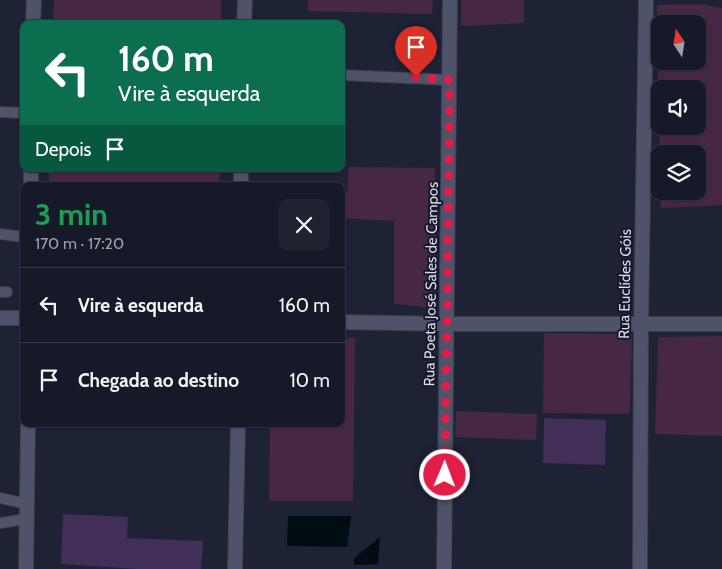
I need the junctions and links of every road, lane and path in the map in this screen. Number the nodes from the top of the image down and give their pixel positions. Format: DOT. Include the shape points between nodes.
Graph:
graph roads {
  1 [pos="34,0"];
  2 [pos="245,0"];
  3 [pos="450,0"];
  4 [pos="646,0"];
  5 [pos="33,20"];
  6 [pos="244,20"];
  7 [pos="345,75"];
  8 [pos="450,80"];
  9 [pos="0,112"];
  10 [pos="20,113"];
  11 [pos="0,234"];
  12 [pos="20,236"];
  13 [pos="0,318"];
  14 [pos="20,318"];
  15 [pos="345,322"];
  16 [pos="447,324"];
  17 [pos="641,324"];
  18 [pos="722,324"];
  19 [pos="28,427"];
  20 [pos="238,427"];
  21 [pos="0,498"];
  22 [pos="27,504"];
  23 [pos="27,519"];
  24 [pos="0,523"];
  25 [pos="26,569"];
  26 [pos="235,569"];
  27 [pos="444,569"];
  28 [pos="640,569"];
  1 -- 5 [label="street"];
  2 -- 6 [label="street"];
  3 -- 8 [label="street, Rua Poeta José Sales de Campos"];
  4 -- 17 [label="street, Rua Euclídes Góis"];
  7 -- 8 [label="lane"];
  8 -- 16 [label="street, Rua Poeta José Sales de Campos"];
  9 -- 10 [label="lane"];
  11 -- 12 [label="lane"];
  13 -- 14 [label="street"];
  15 -- 16 [label="street"];
  16 -- 17 [label="street"];
  16 -- 27 [label="street, Rua Poeta José Sales de Campos"];
  17 -- 18 [label="street"];
  17 -- 28 [label="street, Rua Euclídes Góis"];
  19 -- 22 [label="street"];
  20 -- 26 [label="street"];
  21 -- 22 [label="lane"];
  22 -- 23 [label="street"];
  23 -- 24 [label="lane"];
  23 -- 25 [label="street"];
}
